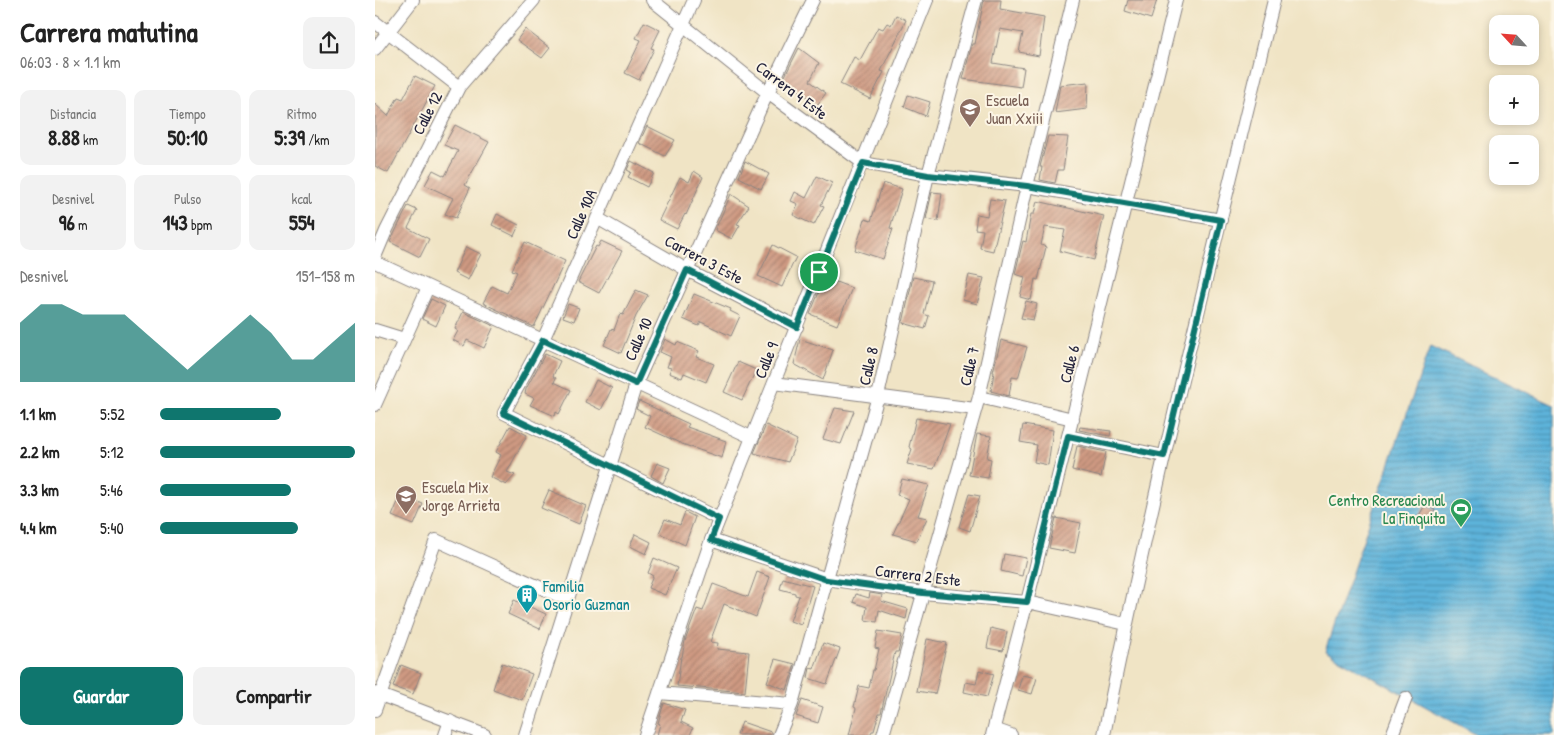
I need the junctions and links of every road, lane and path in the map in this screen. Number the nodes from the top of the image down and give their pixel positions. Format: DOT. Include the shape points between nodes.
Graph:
graph roads {
  1 [pos="413,0"];
  2 [pos="534,0"];
  3 [pos="652,0"];
  4 [pos="694,0"];
  5 [pos="813,0"];
  6 [pos="927,0"];
  7 [pos="976,0"];
  8 [pos="1073,0"];
  9 [pos="1176,0"];
  10 [pos="1274,0"];
  11 [pos="375,22"];
  12 [pos="683,25"];
  13 [pos="388,32"];
  14 [pos="375,49"];
  15 [pos="459,87"];
  16 [pos="768,93"];
  17 [pos="863,163"];
  18 [pos="928,175"];
  19 [pos="1027,186"];
  20 [pos="1126,202"];
  21 [pos="597,218"];
  22 [pos="1221,220"];
  23 [pos="375,257"];
  24 [pos="375,262"];
  25 [pos="687,270"];
  26 [pos="428,286"];
  27 [pos="797,327"];
  28 [pos="375,330"];
  29 [pos="404,339"];
  30 [pos="543,340"];
  31 [pos="774,383"];
  32 [pos="636,384"];
  33 [pos="878,396"];
  34 [pos="977,403"];
  35 [pos="375,405"];
  36 [pos="1073,419"];
  37 [pos="1068,436"];
  38 [pos="753,438"];
  39 [pos="1164,456"];
  40 [pos="611,466"];
  41 [pos="719,519"];
  42 [pos="711,540"];
  43 [pos="827,580"];
  44 [pos="923,593"];
  45 [pos="568,600"];
  46 [pos="1027,602"];
  47 [pos="1126,624"];
  48 [pos="659,693"];
  49 [pos="377,694"];
  50 [pos="1406,698"];
  51 [pos="792,704"];
  52 [pos="375,710"];
  53 [pos="450,721"];
  54 [pos="993,732"];
  55 [pos="445,735"];
  56 [pos="485,735"];
  57 [pos="525,735"];
  58 [pos="645,735"];
  59 [pos="779,735"];
  60 [pos="883,735"];
  61 [pos="1011,735"];
  62 [pos="1104,735"];
  63 [pos="1391,735"];
  1 -- 13 [label="street"];
  2 -- 15 [label="street, Calle 12"];
  3 -- 12 [label="street, Carrera 4 Este"];
  4 -- 12 [label="street, Calle 10A"];
  5 -- 16 [label="street, Calle 10"];
  6 -- 17 [label="street, Calle 9"];
  7 -- 18 [label="street, Calle 8"];
  8 -- 19 [label="street, Calle 7"];
  9 -- 20 [label="street, Calle 6"];
  10 -- 22 [label="street"];
  11 -- 13 [label="street"];
  12 -- 16 [label="street, Carrera 4 Este"];
  12 -- 21 [label="street, Calle 10A"];
  13 -- 14 [label="street"];
  13 -- 15 [label="street"];
  15 -- 23 [label="street, Calle 12"];
  16 -- 17 [label="street, Carrera 4 Este"];
  16 -- 25 [label="street, Calle 10"];
  17 -- 18 [label="street, Carrera 4 Este"];
  17 -- 27 [label="street, Calle 9"];
  18 -- 19 [label="street, Carrera 4 Este"];
  18 -- 33 [label="street, Calle 8"];
  19 -- 20 [label="street, Carrera 4 Este"];
  19 -- 34 [label="street, Calle 7"];
  20 -- 22 [label="street, Carrera 4 Este"];
  20 -- 36 [label="street, Calle 6"];
  21 -- 25 [label="street, Carrera 3 Este"];
  21 -- 30 [label="street, Calle 10A"];
  22 -- 39 [label="street"];
  24 -- 26 [label="street"];
  25 -- 27 [label="street, Carrera 3 Este"];
  25 -- 32 [label="street, Calle 10"];
  26 -- 29 [label="street"];
  26 -- 30 [label="street"];
  27 -- 31 [label="street, Calle 9"];
  28 -- 29 [label="street"];
  29 -- 35 [label="street"];
  30 -- 32 [label="street"];
  30 -- 40 [label="street, Calle 10A" via="503,413"];
  31 -- 33 [label="street"];
  31 -- 38 [label="street, Calle 9"];
  32 -- 38 [label="street"];
  32 -- 40 [label="street, Calle 10"];
  33 -- 34 [label="street"];
  33 -- 43 [label="street, Calle 8"];
  34 -- 36 [label="street"];
  34 -- 44 [label="street, Calle 7"];
  36 -- 37 [label="street, Calle 6"];
  37 -- 39 [label="street"];
  37 -- 46 [label="street, Calle 6"];
  38 -- 41 [label="street, Calle 9"];
  39 -- 47 [label="street"];
  40 -- 41 [label="street"];
  40 -- 45 [label="street, Calle 10"];
  41 -- 42 [label="street, Calle 9"];
  42 -- 43 [label="street, Carrera 2 Este"];
  42 -- 48 [label="street, Calle 9"];
  43 -- 44 [label="street, Carrera 2 Este"];
  43 -- 51 [label="street, Calle 8"];
  44 -- 46 [label="street, Carrera 2 Este"];
  44 -- 60 [label="street, Calle 7"];
  45 -- 49 [label="street" via="436,540"];
  45 -- 57 [label="street, Calle 10"];
  46 -- 47 [label="street, Carrera 2 Este"];
  46 -- 54 [label="street, Calle 6"];
  47 -- 62 [label="street"];
  48 -- 51 [label="street"];
  48 -- 58 [label="street, Calle 9"];
  49 -- 52 [label="street"];
  49 -- 53 [label="street"];
  50 -- 63 [label="street"];
  51 -- 59 [label="street, Calle 8"];
  53 -- 55 [label="street"];
  53 -- 56 [label="street"];
  54 -- 61 [label="street"];
}
